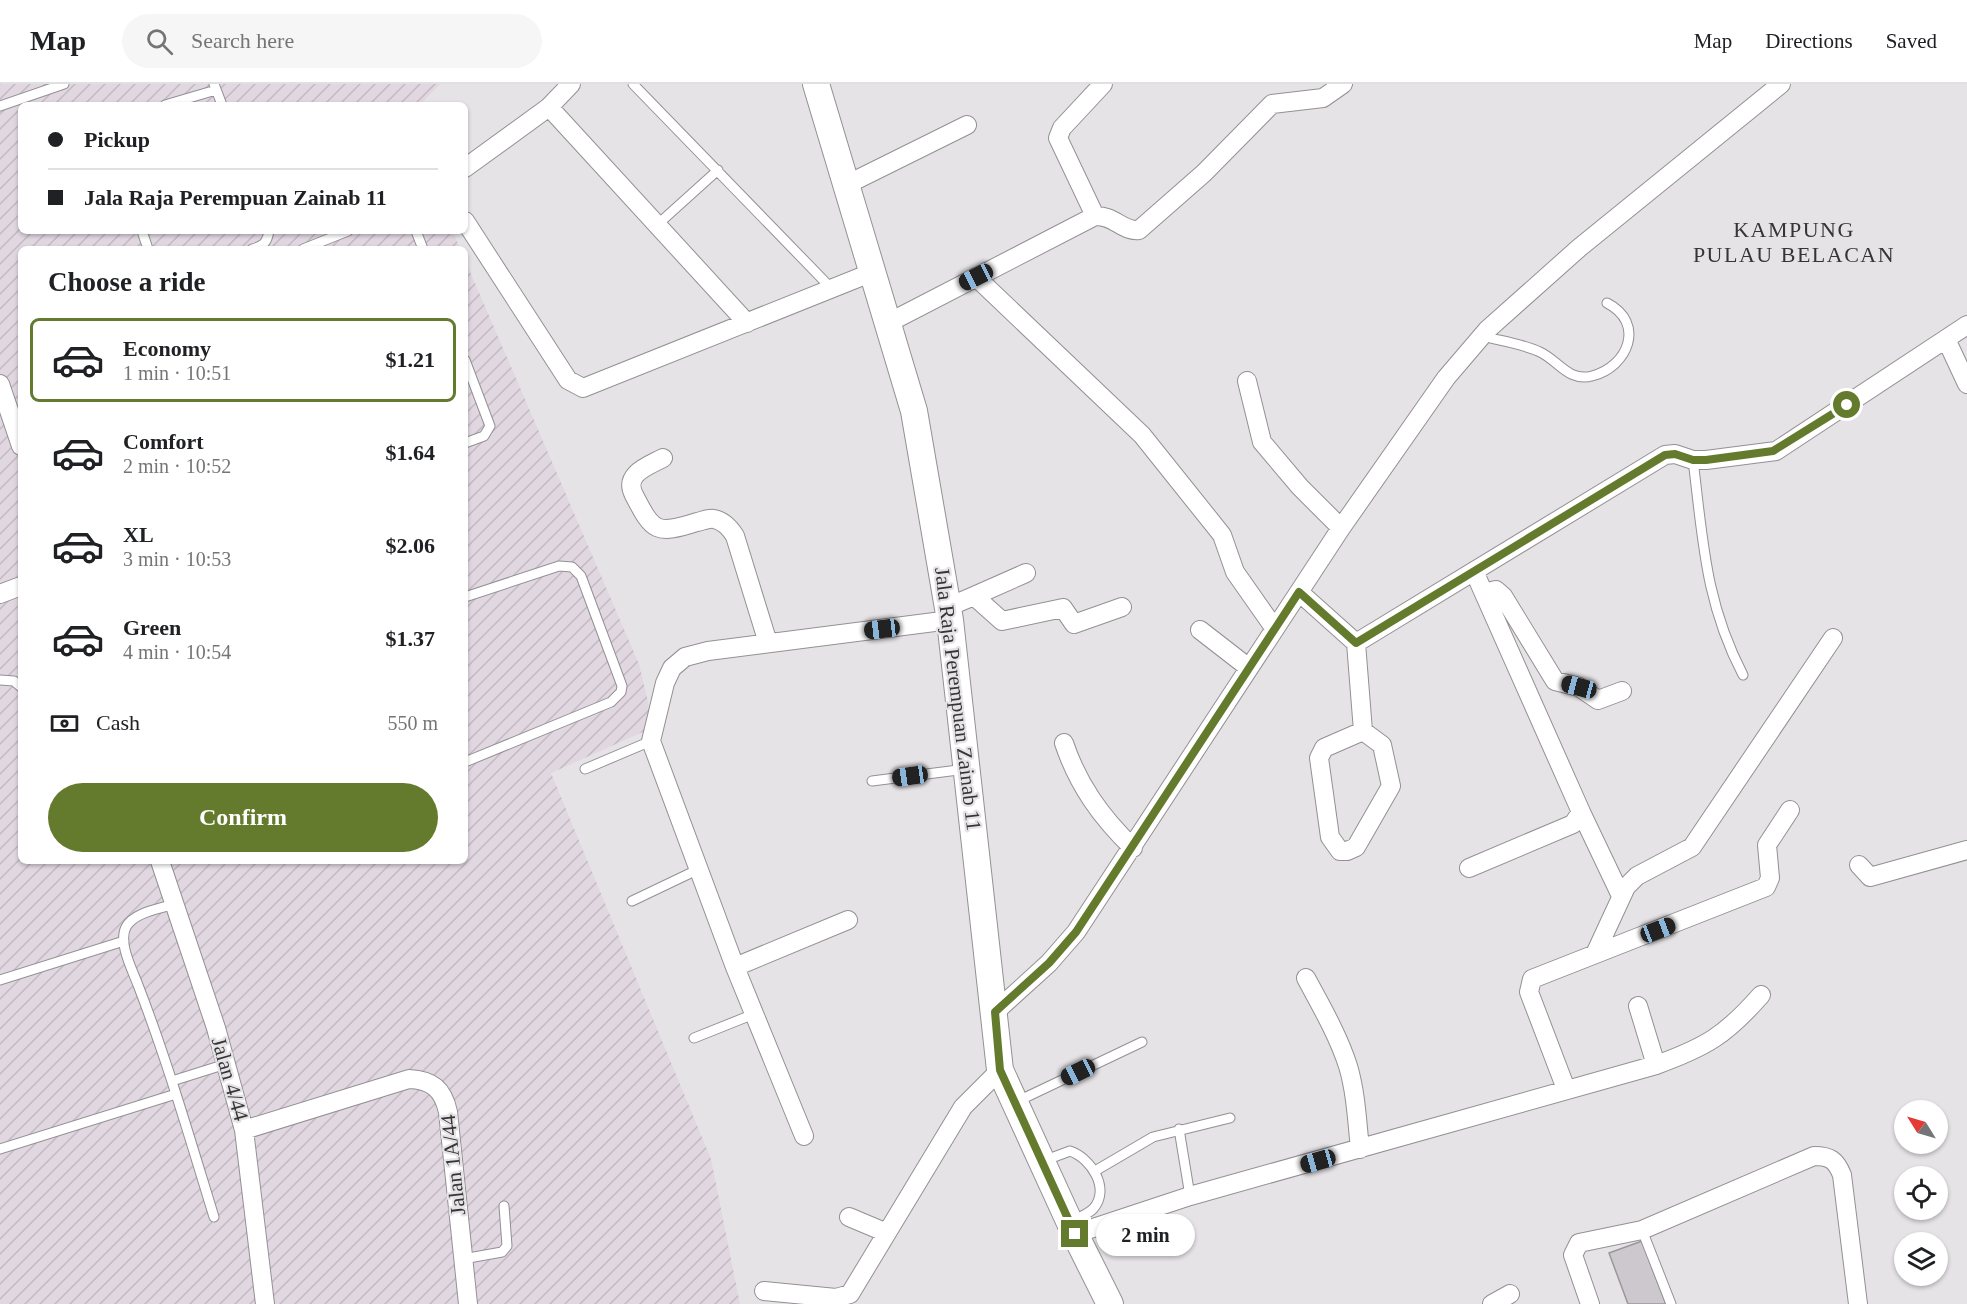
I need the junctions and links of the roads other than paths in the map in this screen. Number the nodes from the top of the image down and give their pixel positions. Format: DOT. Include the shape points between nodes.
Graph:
graph roads {
  1 [pos="64,84"];
  2 [pos="571,84"];
  3 [pos="633,84"];
  4 [pos="816,84"];
  5 [pos="1103,84"];
  6 [pos="1343,84"];
  7 [pos="1781,84"];
  8 [pos="215,87"];
  9 [pos="173,102"];
  10 [pos="221,102"];
  11 [pos="0,106"];
  12 [pos="549,107"];
  13 [pos="967,125"];
  14 [pos="468,166"];
  15 [pos="718,170"];
  16 [pos="846,185"];
  17 [pos="1095,216"];
  18 [pos="657,225"];
  19 [pos="468,226"];
  20 [pos="340,234"];
  21 [pos="310,246"];
  22 [pos="873,272"];
  23 [pos="976,277"];
  24 [pos="832,289"];
  25 [pos="1607,303"];
  26 [pos="747,323"];
  27 [pos="888,323"];
  28 [pos="1967,325"];
  29 [pos="1482,336"];
  30 [pos="1946,339"];
  31 [pos="468,368"];
  32 [pos="1247,381"];
  33 [pos="0,384"];
  34 [pos="1967,384"];
  35 [pos="3,404"];
  36 [pos="18,439"];
  37 [pos="468,442"];
  38 [pos="663,458"];
  39 [pos="1693,460"];
  40 [pos="1341,528"];
  41 [pos="1474,571"];
  42 [pos="1026,573"];
  43 [pos="18,587"];
  44 [pos="1299,592"];
  45 [pos="1484,593"];
  46 [pos="0,594"];
  47 [pos="468,596"];
  48 [pos="974,596"];
  49 [pos="1122,607"];
  50 [pos="949,614"];
  51 [pos="1275,629"];
  52 [pos="1200,630"];
  53 [pos="1833,638"];
  54 [pos="768,643"];
  55 [pos="1356,643"];
  56 [pos="1249,668"];
  57 [pos="1743,675"];
  58 [pos="0,680"];
  59 [pos="1555,681"];
  60 [pos="18,684"];
  61 [pos="1622,691"];
  62 [pos="1528,693"];
  63 [pos="1363,731"];
  64 [pos="651,741"];
  65 [pos="1064,743"];
  66 [pos="468,761"];
  67 [pos="968,768"];
  68 [pos="585,769"];
  69 [pos="872,781"];
  70 [pos="1790,810"];
  71 [pos="1581,812"];
  72 [pos="1133,848"];
  73 [pos="1967,850"];
  74 [pos="161,864"];
  75 [pos="1859,865"];
  76 [pos="1469,868"];
  77 [pos="699,869"];
  78 [pos="1621,896"];
  79 [pos="632,901"];
  80 [pos="174,904"];
  81 [pos="849,920"];
  82 [pos="124,941"];
  83 [pos="1595,954"];
  84 [pos="735,967"];
  85 [pos="1306,978"];
  86 [pos="0,980"];
  87 [pos="1761,994"];
  88 [pos="1638,1005"];
  89 [pos="995,1012"];
  90 [pos="754,1014"];
  91 [pos="694,1038"];
  92 [pos="1142,1042"];
  93 [pos="226,1064"];
  94 [pos="1656,1065"];
  95 [pos="1000,1070"];
  96 [pos="172,1081"];
  97 [pos="1566,1089"];
  98 [pos="176,1094"];
  99 [pos="1015,1102"];
  100 [pos="1230,1118"];
  101 [pos="1179,1129"];
  102 [pos="244,1130"];
  103 [pos="804,1136"];
  104 [pos="0,1149"];
  105 [pos="1360,1149"];
  106 [pos="1043,1161"];
  107 [pos="1095,1171"];
  108 [pos="1190,1196"];
  109 [pos="504,1206"];
  110 [pos="214,1217"];
  111 [pos="849,1217"];
  112 [pos="1072,1228"];
  113 [pos="1642,1230"];
  114 [pos="887,1233"];
  115 [pos="463,1259"];
  116 [pos="764,1291"];
  117 [pos="1510,1294"];
  118 [pos="840,1301"];
  119 [pos="265,1304"];
  120 [pos="468,1304"];
  121 [pos="1110,1304"];
  122 [pos="1492,1304"];
  123 [pos="1590,1304"];
  124 [pos="1671,1304"];
  125 [pos="1858,1304"];
  1 -- 11 [label="lane"];
  2 -- 12 [label="street"];
  3 -- 15 [label="lane"];
  4 -- 16 [label="main road, Jala Raja Perempuan Zainab 11"];
  5 -- 17 [label="street" via="1062,128 1058,138"];
  6 -- 17 [label="street" via="1323,98 1272,104 1204,173 1139,230 1129,229 1107,216"];
  7 -- 29 [label="street" via="1579,248"];
  8 -- 9 [label="lane"];
  8 -- 10 [label="lane"];
  12 -- 14 [label="street"];
  12 -- 18 [label="street"];
  13 -- 16 [label="street"];
  15 -- 18 [label="lane"];
  15 -- 24 [label="lane"];
  16 -- 22 [label="main road, Jala Raja Perempuan Zainab 11"];
  17 -- 23 [label="street"];
  18 -- 26 [label="street"];
  19 -- 26 [label="street" via="568,380 577,387 589,386"];
  20 -- 21 [label="lane"];
  22 -- 24 [label="street"];
  22 -- 27 [label="main road, Jala Raja Perempuan Zainab 11"];
  23 -- 27 [label="street"];
  23 -- 51 [label="street" via="1142,435 1222,536 1235,572"];
  24 -- 26 [label="street"];
  25 -- 29 [label="lane" via="1627,318 1631,334 1624,352 1611,367 1593,376 1572,375 1540,352"];
  27 -- 50 [label="main road, Jala Raja Perempuan Zainab 11" via="914,411"];
  28 -- 30 [label="street"];
  29 -- 40 [label="street" via="1446,378"];
  30 -- 34 [label="street"];
  30 -- 39 [label="street" via="1778,450"];
  31 -- 37 [label="lane" via="490,426 484,436"];
  32 -- 40 [label="street" via="1262,441"];
  33 -- 35 [label="street"];
  35 -- 36 [label="street"];
  38 -- 54 [label="street" via="634,474 631,480 631,490 646,519 652,526 669,531 711,518 726,524 735,536"];
  39 -- 41 [label="street" via="1665,455"];
  39 -- 57 [label="lane" via="1709,586 1725,640"];
  40 -- 44 [label="street"];
  41 -- 45 [label="street"];
  41 -- 55 [label="street"];
  42 -- 48 [label="street"];
  43 -- 46 [label="street"];
  44 -- 51 [label="street"];
  44 -- 55 [label="street"];
  45 -- 59 [label="street" via="1496,590 1503,596"];
  45 -- 62 [label="street"];
  47 -- 66 [label="lane" via="559,566 572,567 581,576 622,686 611,702"];
  48 -- 49 [label="street" via="994,616 1006,621 1063,608 1074,624"];
  48 -- 50 [label="street"];
  50 -- 54 [label="street"];
  50 -- 67 [label="main road, Jala Raja Perempuan Zainab 11"];
  51 -- 56 [label="street"];
  52 -- 56 [label="street"];
  53 -- 78 [label="street" via="1692,847 1637,876"];
  54 -- 64 [label="street" via="708,651 678,662 665,683"];
  55 -- 63 [label="street"];
  56 -- 72 [label="street"];
  58 -- 60 [label="lane"];
  59 -- 61 [label="street" via="1579,687 1598,700"];
  59 -- 62 [label="street"];
  62 -- 71 [label="street"];
  63 -- 63 [label="street" via="1324,748 1318,758 1330,837 1340,850 1356,847 1391,786 1382,745"];
  64 -- 68 [label="lane"];
  64 -- 77 [label="street"];
  65 -- 72 [label="street" via="1076,775 1102,817"];
  67 -- 69 [label="lane"];
  67 -- 89 [label="main road, Jala Raja Perempuan Zainab 11"];
  70 -- 83 [label="street" via="1767,845 1770,878 1766,887"];
  71 -- 76 [label="street" via="1573,824"];
  71 -- 78 [label="street"];
  72 -- 89 [label="street" via="1076,932 1049,963"];
  73 -- 75 [label="street" via="1870,877"];
  74 -- 80 [label="street, Jalan 4/44"];
  77 -- 79 [label="lane"];
  77 -- 84 [label="street"];
  78 -- 83 [label="street"];
  80 -- 82 [label="lane" via="133,918 125,929"];
  80 -- 93 [label="street, Jalan 4/44"];
  81 -- 84 [label="street"];
  82 -- 86 [label="lane"];
  82 -- 96 [label="lane"];
  83 -- 97 [label="street" via="1536,976 1528,987"];
  84 -- 90 [label="street"];
  85 -- 105 [label="street" via="1348,1065"];
  87 -- 94 [label="street" via="1716,1039"];
  88 -- 94 [label="street"];
  89 -- 95 [label="main road, Jala Raja Perempuan Zainab 11"];
  90 -- 91 [label="lane"];
  90 -- 103 [label="street"];
  92 -- 99 [label="lane"];
  93 -- 96 [label="lane"];
  93 -- 102 [label="street, Jalan 4/44"];
  94 -- 97 [label="street"];
  95 -- 99 [label="main road, Jala Raja Perempuan Zainab 11"];
  95 -- 114 [label="street" via="963,1107"];
  96 -- 98 [label="lane"];
  97 -- 105 [label="street"];
  98 -- 104 [label="lane"];
  98 -- 110 [label="lane"];
  99 -- 106 [label="main road, Jala Raja Perempuan Zainab 11"];
  100 -- 101 [label="lane"];
  101 -- 107 [label="lane" via="1153,1137"];
  101 -- 108 [label="lane"];
  102 -- 115 [label="street, Jalan 1A/44" via="409,1079 435,1085 445,1098 448,1112"];
  102 -- 119 [label="street, Jalan 4/44"];
  105 -- 108 [label="street"];
  106 -- 107 [label="lane" via="1070,1151 1084,1156"];
  106 -- 112 [label="main road, Jala Raja Perempuan Zainab 11"];
  107 -- 112 [label="lane" via="1099,1199"];
  108 -- 112 [label="street"];
  109 -- 115 [label="lane" via="507,1246 502,1252"];
  111 -- 114 [label="street"];
  112 -- 121 [label="main road, Jala Raja Perempuan Zainab 11"];
  113 -- 123 [label="street" via="1583,1241 1575,1247 1575,1267"];
  113 -- 124 [label="lane"];
  113 -- 125 [label="street" via="1814,1156 1827,1156 1837,1162 1842,1175"];
  114 -- 118 [label="street" via="853,1290"];
  115 -- 120 [label="street, Jalan 1A/44"];
  116 -- 118 [label="street"];
  117 -- 122 [label="street"];
}
